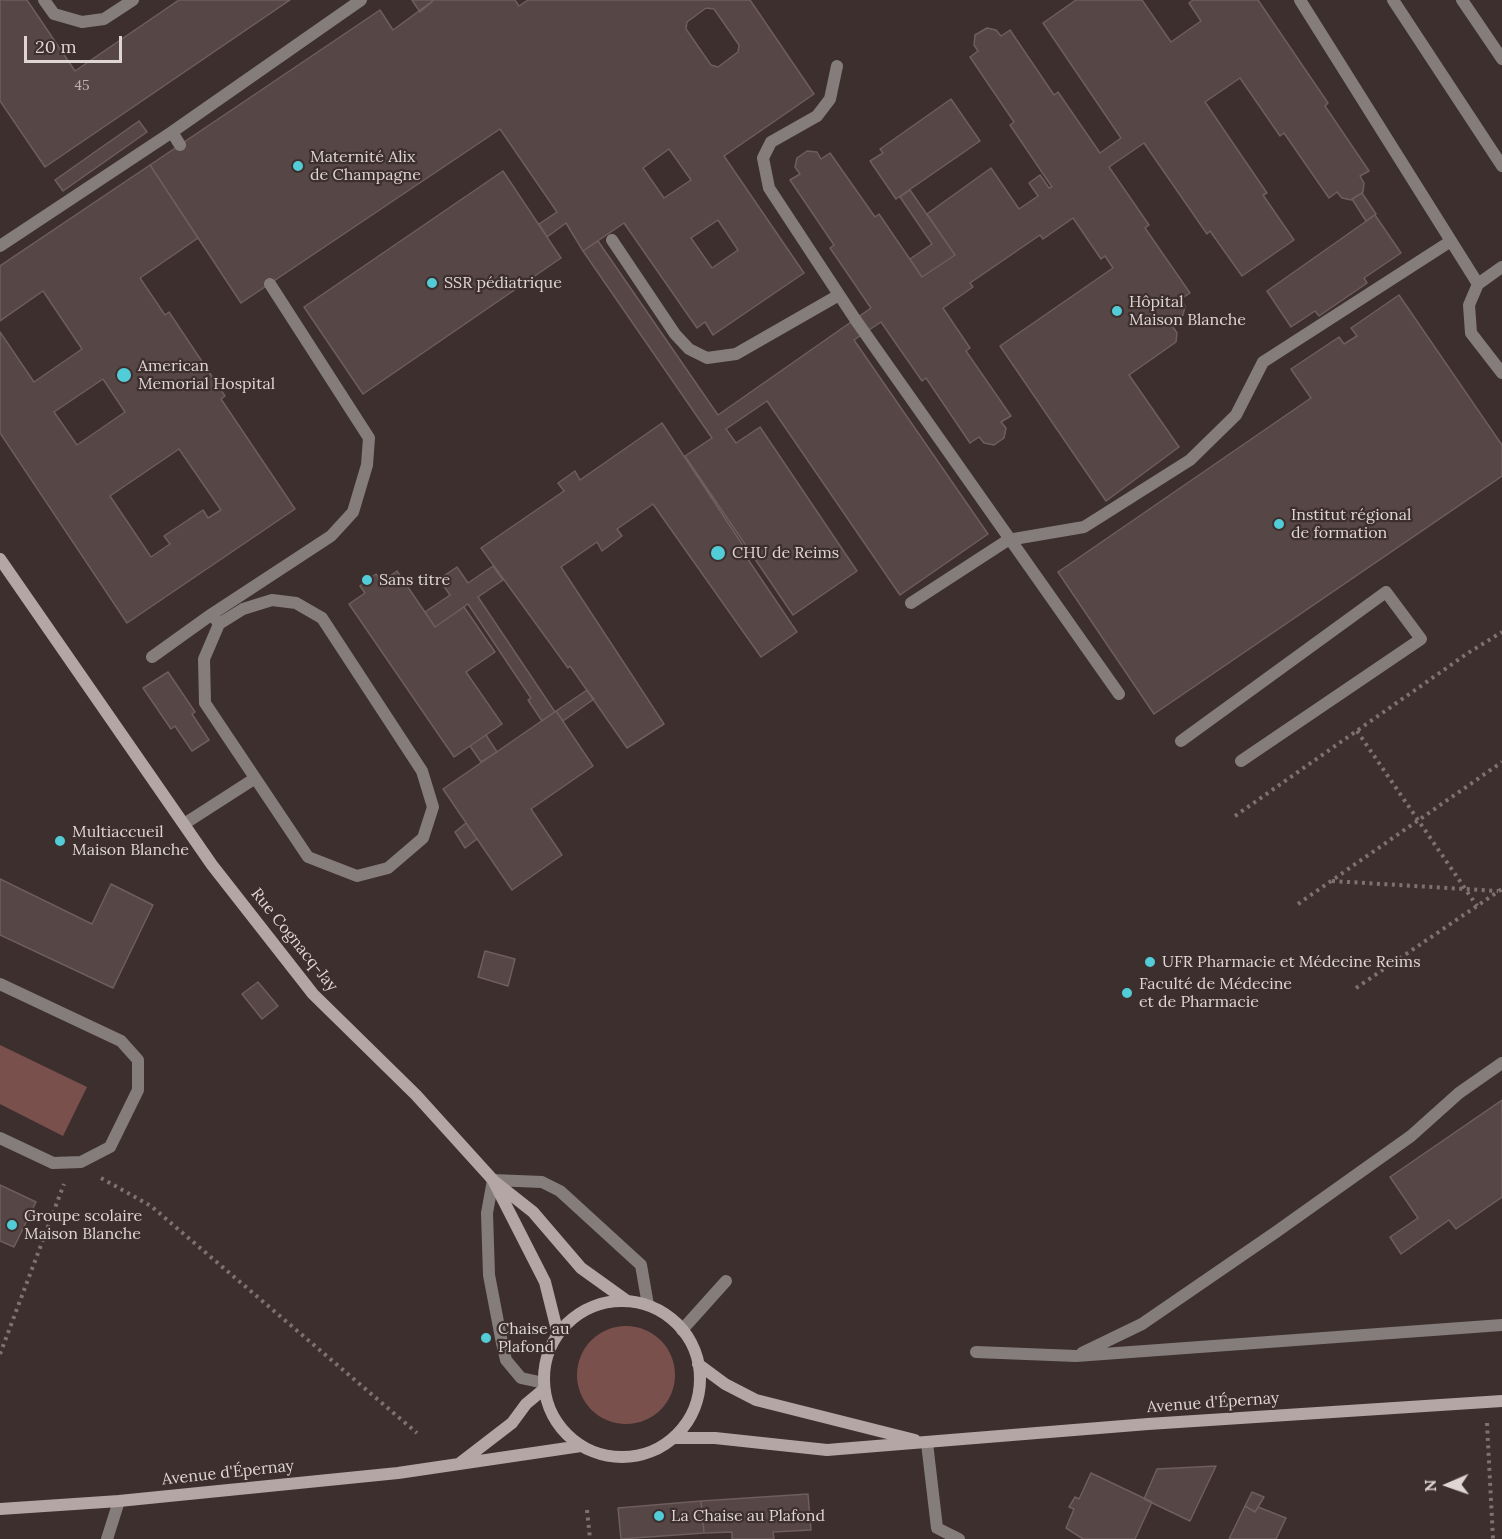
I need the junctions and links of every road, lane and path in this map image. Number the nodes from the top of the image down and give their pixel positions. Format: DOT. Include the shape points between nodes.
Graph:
graph roads {
  1 [pos="44,0"];
  2 [pos="133,0"];
  3 [pos="361,0"];
  4 [pos="1300,0"];
  5 [pos="1393,0"];
  6 [pos="1462,0"];
  7 [pos="1502,59"];
  8 [pos="837,66"];
  9 [pos="172,132"];
  10 [pos="180,145"];
  11 [pos="1502,166"];
  12 [pos="612,240"];
  13 [pos="1451,241"];
  14 [pos="0,246"];
  15 [pos="1502,267"];
  16 [pos="270,284"];
  17 [pos="1478,284"];
  18 [pos="839,295"];
  19 [pos="1502,373"];
  20 [pos="1008,540"];
  21 [pos="0,559"];
  22 [pos="911,603"];
  23 [pos="215,619"];
  24 [pos="1502,632"];
  25 [pos="152,657"];
  26 [pos="1119,694"];
  27 [pos="1357,732"];
  28 [pos="1181,741"];
  29 [pos="1241,761"];
  30 [pos="1502,762"];
  31 [pos="255,778"];
  32 [pos="1235,816"];
  33 [pos="1419,820"];
  34 [pos="184,824"];
  35 [pos="1331,881"];
  36 [pos="1465,888"];
  37 [pos="1500,890"];
  38 [pos="1298,904"];
  39 [pos="1477,906"];
  40 [pos="0,984"];
  41 [pos="1356,988"];
  42 [pos="1502,1063"];
  43 [pos="0,1138"];
  44 [pos="72,1162"];
  45 [pos="493,1180"];
  46 [pos="726,1281"];
  47 [pos="627,1301"];
  48 [pos="648,1305"];
  49 [pos="1502,1324"];
  50 [pos="682,1330"];
  51 [pos="558,1334"];
  52 [pos="976,1352"];
  53 [pos="0,1354"];
  54 [pos="1076,1356"];
  55 [pos="698,1365"];
  56 [pos="544,1386"];
  57 [pos="1502,1401"];
  58 [pos="1486,1402"];
  59 [pos="417,1433"];
  60 [pos="673,1438"];
  61 [pos="927,1443"];
  62 [pos="581,1446"];
  63 [pos="459,1464"];
  64 [pos="119,1501"];
  65 [pos="0,1509"];
  66 [pos="587,1510"];
  67 [pos="938,1533"];
  68 [pos="107,1539"];
  69 [pos="590,1539"];
  70 [pos="959,1539"];
  71 [pos="1493,1539"];
  1 -- 2 [label="street" via="54,14 82,22 104,19"];
  3 -- 9 [label="street"];
  4 -- 13 [label="street"];
  5 -- 11 [label="street"];
  6 -- 7 [label="street"];
  8 -- 18 [label="street" via="830,99 817,116 771,142 763,158 769,188"];
  9 -- 10 [label="street"];
  9 -- 14 [label="street"];
  12 -- 18 [label="street" via="675,334 689,349 707,358 736,354"];
  13 -- 17 [label="street"];
  13 -- 20 [label="street" via="1263,362 1236,415 1190,460 1084,527"];
  15 -- 17 [label="street"];
  16 -- 23 [label="street" via="369,438 368,458 353,512 331,536"];
  17 -- 19 [label="street" via="1469,305 1471,333"];
  18 -- 20 [label="street"];
  20 -- 22 [label="street"];
  20 -- 26 [label="street"];
  21 -- 34 [label="main road, Rue Cognacq-Jay"];
  23 -- 25 [label="street"];
  23 -- 31 [label="street" via="204,659 205,703"];
  23 -- 31 [label="street" via="272,600 296,603 322,618 422,771 434,807 423,838 388,868 357,876 308,857"];
  24 -- 27 [label="path"];
  27 -- 32 [label="path"];
  27 -- 33 [label="path"];
  28 -- 29 [label="street" via="1386,592 1421,639"];
  30 -- 33 [label="path"];
  31 -- 34 [label="street"];
  33 -- 35 [label="path"];
  33 -- 36 [label="path"];
  34 -- 45 [label="main road, Rue Cognacq-Jay" via="313,994 416,1095"];
  35 -- 36 [label="path"];
  35 -- 38 [label="path"];
  36 -- 37 [label="path"];
  36 -- 39 [label="path"];
  37 -- 39 [label="path"];
  39 -- 41 [label="path"];
  40 -- 44 [label="street" via="121,1041 138,1060 138,1090 110,1147 81,1162"];
  42 -- 54 [label="street" via="1459,1093 1411,1136 1276,1232 1142,1324"];
  43 -- 44 [label="street" via="53,1163"];
  44 -- 53 [label="path"];
  44 -- 59 [label="path" via="152,1206"];
  45 -- 47 [label="main road" via="533,1212 581,1268"];
  45 -- 48 [label="street" via="542,1182 560,1191 640,1265"];
  45 -- 51 [label="main road, Rue Cognacq-Jay" via="545,1281"];
  45 -- 56 [label="street" via="487,1214 489,1275 506,1360 521,1378"];
  46 -- 50 [label="street"];
  47 -- 48 [label="main road"];
  47 -- 51 [label="main road" via="588,1309"];
  48 -- 50 [label="main road"];
  49 -- 54 [label="street"];
  50 -- 55 [label="main road" via="693,1346"];
  51 -- 56 [label="main road" via="545,1366"];
  52 -- 54 [label="street"];
  55 -- 60 [label="main road" via="697,1398 690,1417"];
  55 -- 61 [label="main road" via="756,1400"];
  56 -- 62 [label="main road" via="551,1412 563,1431"];
  56 -- 63 [label="main road" via="512,1423"];
  57 -- 58 [label="main road, Avenue d'Épernay"];
  58 -- 61 [label="main road, Avenue d'Épernay"];
  58 -- 71 [label="path"];
  60 -- 61 [label="main road, Avenue d'Épernay" via="715,1438 827,1450"];
  60 -- 62 [label="main road" via="657,1449 619,1457"];
  61 -- 67 [label="street"];
  62 -- 63 [label="main road, Avenue d'Épernay"];
  63 -- 64 [label="main road, Avenue d'Épernay"];
  64 -- 65 [label="main road, Avenue d'Épernay"];
  64 -- 68 [label="street"];
  66 -- 69 [label="path"];
  67 -- 70 [label="street"];
}
